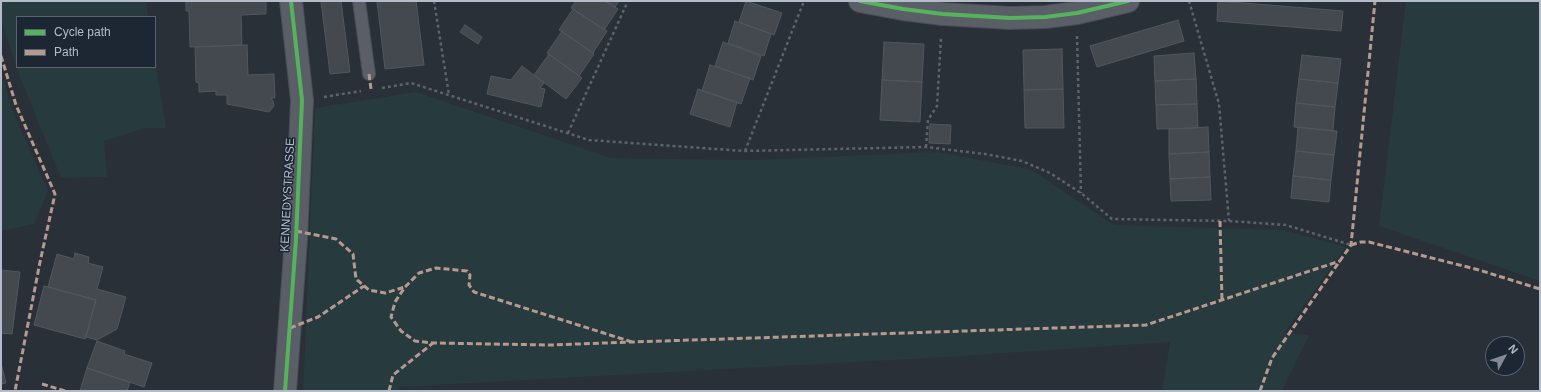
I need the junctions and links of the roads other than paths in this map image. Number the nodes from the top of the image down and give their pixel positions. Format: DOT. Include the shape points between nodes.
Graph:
graph roads {
  1 [pos="291,1"];
  2 [pos="359,1"];
  3 [pos="860,1"];
  4 [pos="1128,1"];
  5 [pos="369,74"];
  6 [pos="285,391"];
  1 -- 6 [label="street, KENNEDYSTRASSE" via="302,100 296,239"];
  2 -- 5 [label="lane"];
  3 -- 4 [label="street" via="943,14 1010,18 1077,13"];
}
